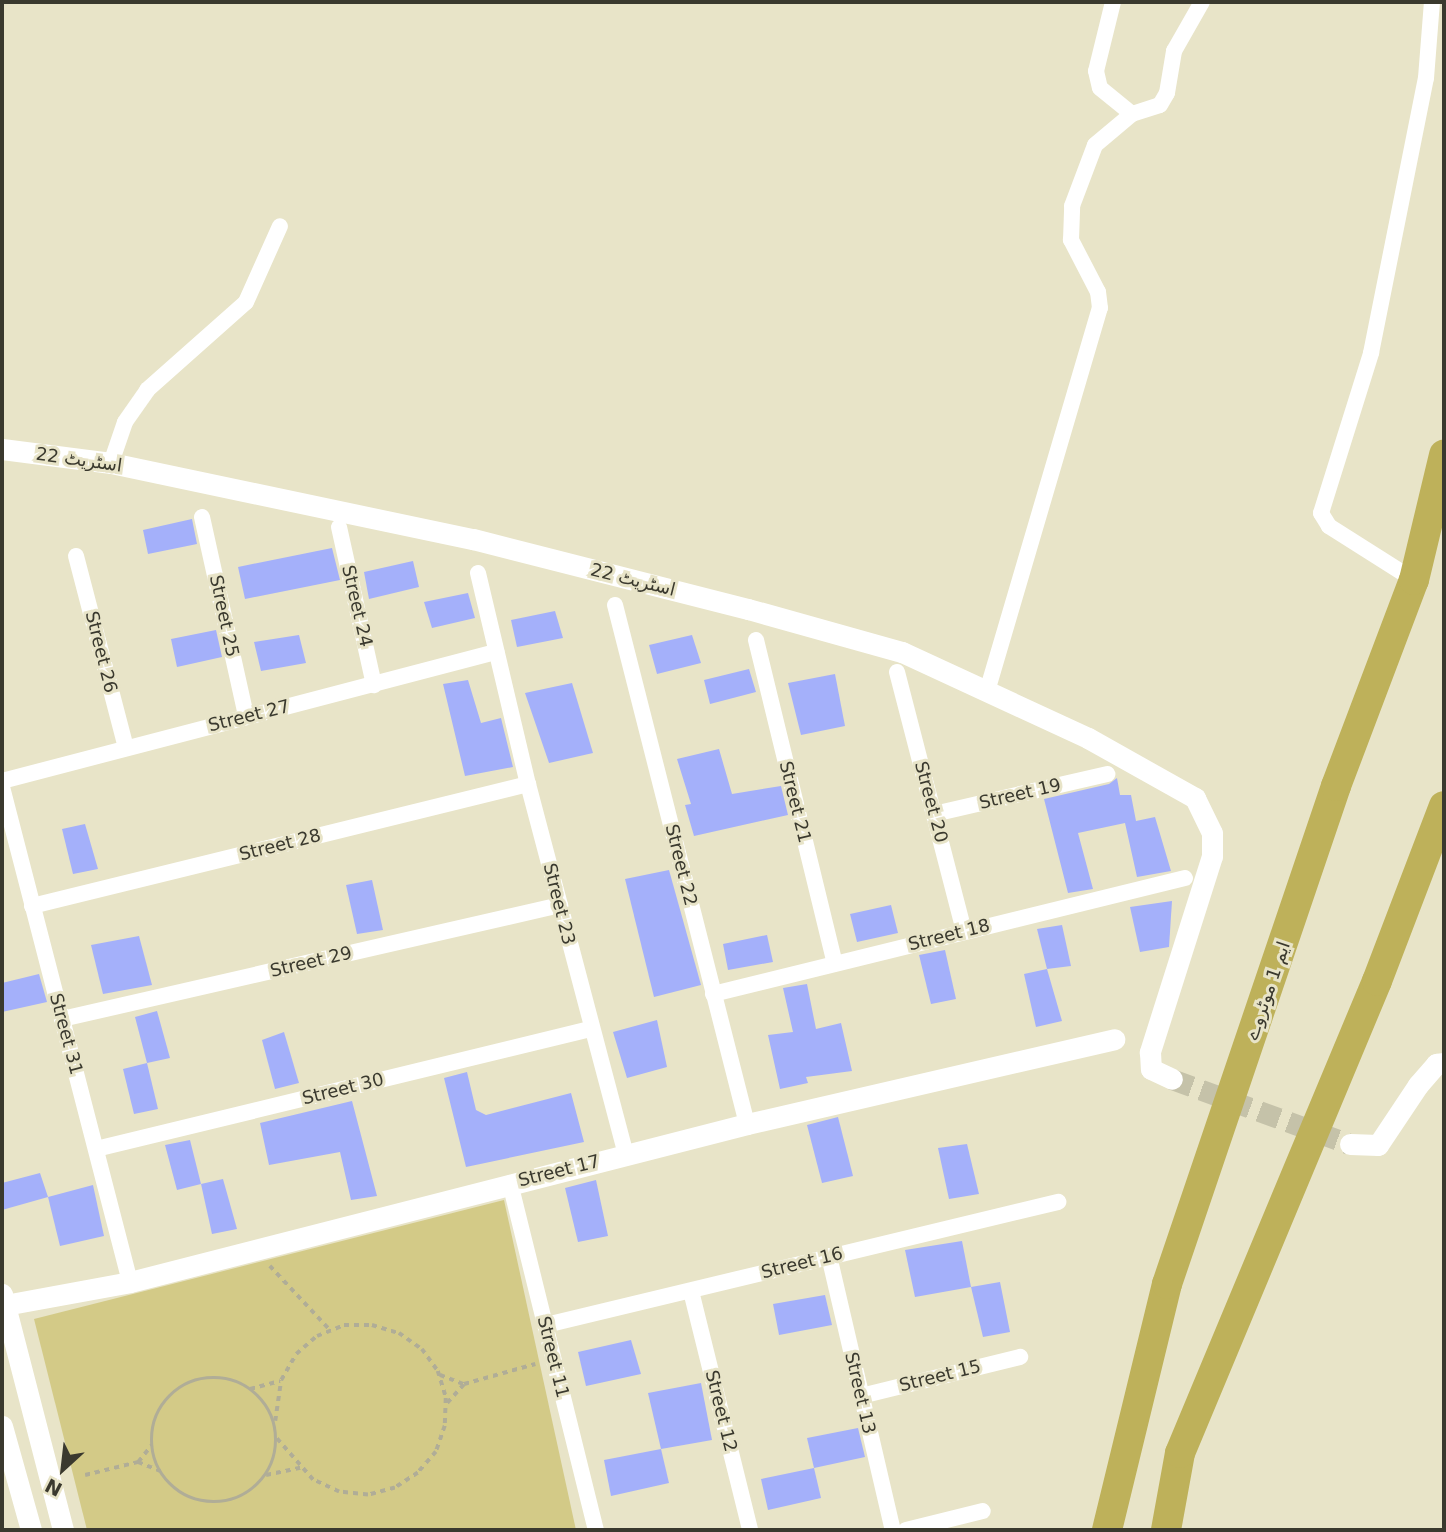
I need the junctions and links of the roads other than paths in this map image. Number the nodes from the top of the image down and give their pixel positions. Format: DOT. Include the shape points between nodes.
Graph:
graph roads {
  1 [pos="1113,2"];
  2 [pos="1202,2"];
  3 [pos="1432,2"];
  4 [pos="1132,114"];
  5 [pos="280,226"];
  6 [pos="2,449"];
  7 [pos="1444,456"];
  8 [pos="111,463"];
  9 [pos="202,517"];
  10 [pos="339,527"];
  11 [pos="76,556"];
  12 [pos="478,573"];
  13 [pos="1414,580"];
  14 [pos="615,605"];
  15 [pos="755,640"];
  16 [pos="496,652"];
  17 [pos="897,672"];
  18 [pos="374,685"];
  19 [pos="988,688"];
  20 [pos="246,716"];
  21 [pos="125,748"];
  22 [pos="1107,774"];
  23 [pos="2,781"];
  24 [pos="528,784"];
  25 [pos="2,787"];
  26 [pos="1444,806"];
  27 [pos="934,814"];
  28 [pos="1185,878"];
  29 [pos="560,905"];
  30 [pos="32,906"];
  31 [pos="964,932"];
  32 [pos="835,964"];
  33 [pos="713,994"];
  34 [pos="62,1019"];
  35 [pos="590,1029"];
  36 [pos="1114,1039"];
  37 [pos="1444,1063"];
  38 [pos="1172,1079"];
  39 [pos="747,1124"];
  40 [pos="1350,1144"];
  41 [pos="96,1149"];
  42 [pos="626,1154"];
  43 [pos="510,1184"];
  44 [pos="1058,1202"];
  45 [pos="829,1256"];
  46 [pos="130,1282"];
  47 [pos="691,1292"];
  48 [pos="3,1300"];
  49 [pos="545,1325"];
  50 [pos="1020,1357"];
  51 [pos="861,1396"];
  52 [pos="2,1426"];
  53 [pos="983,1511"];
  54 [pos="31,1530"];
  55 [pos="63,1530"];
  56 [pos="596,1530"];
  57 [pos="750,1530"];
  58 [pos="893,1530"];
  59 [pos="906,1530"];
  60 [pos="1107,1530"];
  61 [pos="1166,1530"];
  1 -- 4 [label="street" via="1096,71 1100,88"];
  2 -- 4 [label="street" via="1174,51 1167,93 1160,104"];
  3 -- 13 [label="street" via="1426,78 1371,354 1321,513 1329,526"];
  4 -- 19 [label="street" via="1095,145 1072,206 1071,240 1098,292 1100,308"];
  5 -- 8 [label="street" via="246,302 147,390 125,422"];
  6 -- 8 [label="street, اسٹریٹ 22"];
  7 -- 13 [label="highway, ایم 1 موٹروے"];
  8 -- 19 [label="street, اسٹریٹ 22" via="473,539 748,609 902,652"];
  9 -- 20 [label="street, Street 25"];
  10 -- 18 [label="street, Street 24"];
  11 -- 21 [label="street, Street 26"];
  12 -- 16 [label="street, Street 23"];
  13 -- 60 [label="highway, ایم 1 موٹروے" via="1336,786 1167,1284"];
  14 -- 33 [label="street, Street 22"];
  15 -- 32 [label="street, Street 21"];
  16 -- 18 [label="street, Street 27"];
  16 -- 24 [label="street, Street 23"];
  17 -- 27 [label="street, Street 20"];
  18 -- 20 [label="street, Street 27"];
  19 -- 38 [label="street, اسٹریٹ 22" via="1195,798 1212,833 1212,856 1150,1052 1151,1069"];
  20 -- 21 [label="street, Street 27"];
  21 -- 23 [label="street, Street 27"];
  22 -- 27 [label="street, Street 19"];
  24 -- 29 [label="street, Street 23"];
  24 -- 30 [label="street, Street 28"];
  25 -- 30 [label="street, Street 31"];
  26 -- 61 [label="highway" via="1377,981 1180,1453"];
  27 -- 31 [label="street, Street 20"];
  28 -- 31 [label="street, Street 18"];
  29 -- 34 [label="street, Street 29"];
  29 -- 35 [label="street, Street 23"];
  30 -- 34 [label="street, Street 31"];
  31 -- 32 [label="street, Street 18"];
  32 -- 33 [label="street, Street 18"];
  33 -- 39 [label="street, Street 22"];
  34 -- 41 [label="street, Street 31"];
  35 -- 41 [label="street, Street 30"];
  35 -- 42 [label="street, Street 23"];
  36 -- 39 [label="street, Street 17"];
  37 -- 40 [label="street" via="1436,1064 1409,1095 1378,1145"];
  39 -- 42 [label="street, Street 17"];
  41 -- 46 [label="street, Street 31"];
  42 -- 43 [label="street, Street 17"];
  43 -- 46 [label="street, Street 17"];
  43 -- 49 [label="street, Street 11"];
  44 -- 45 [label="street, Street 16"];
  45 -- 47 [label="street, Street 16"];
  45 -- 51 [label="street, Street 13"];
  46 -- 48 [label="street, Street 17"];
  47 -- 49 [label="street, Street 16"];
  47 -- 57 [label="street, Street 12"];
  48 -- 55 [label="street"];
  49 -- 56 [label="street, Street 11"];
  50 -- 51 [label="street, Street 15"];
  51 -- 58 [label="street, Street 13"];
  52 -- 54 [label="street"];
  53 -- 59 [label="street"];
}
